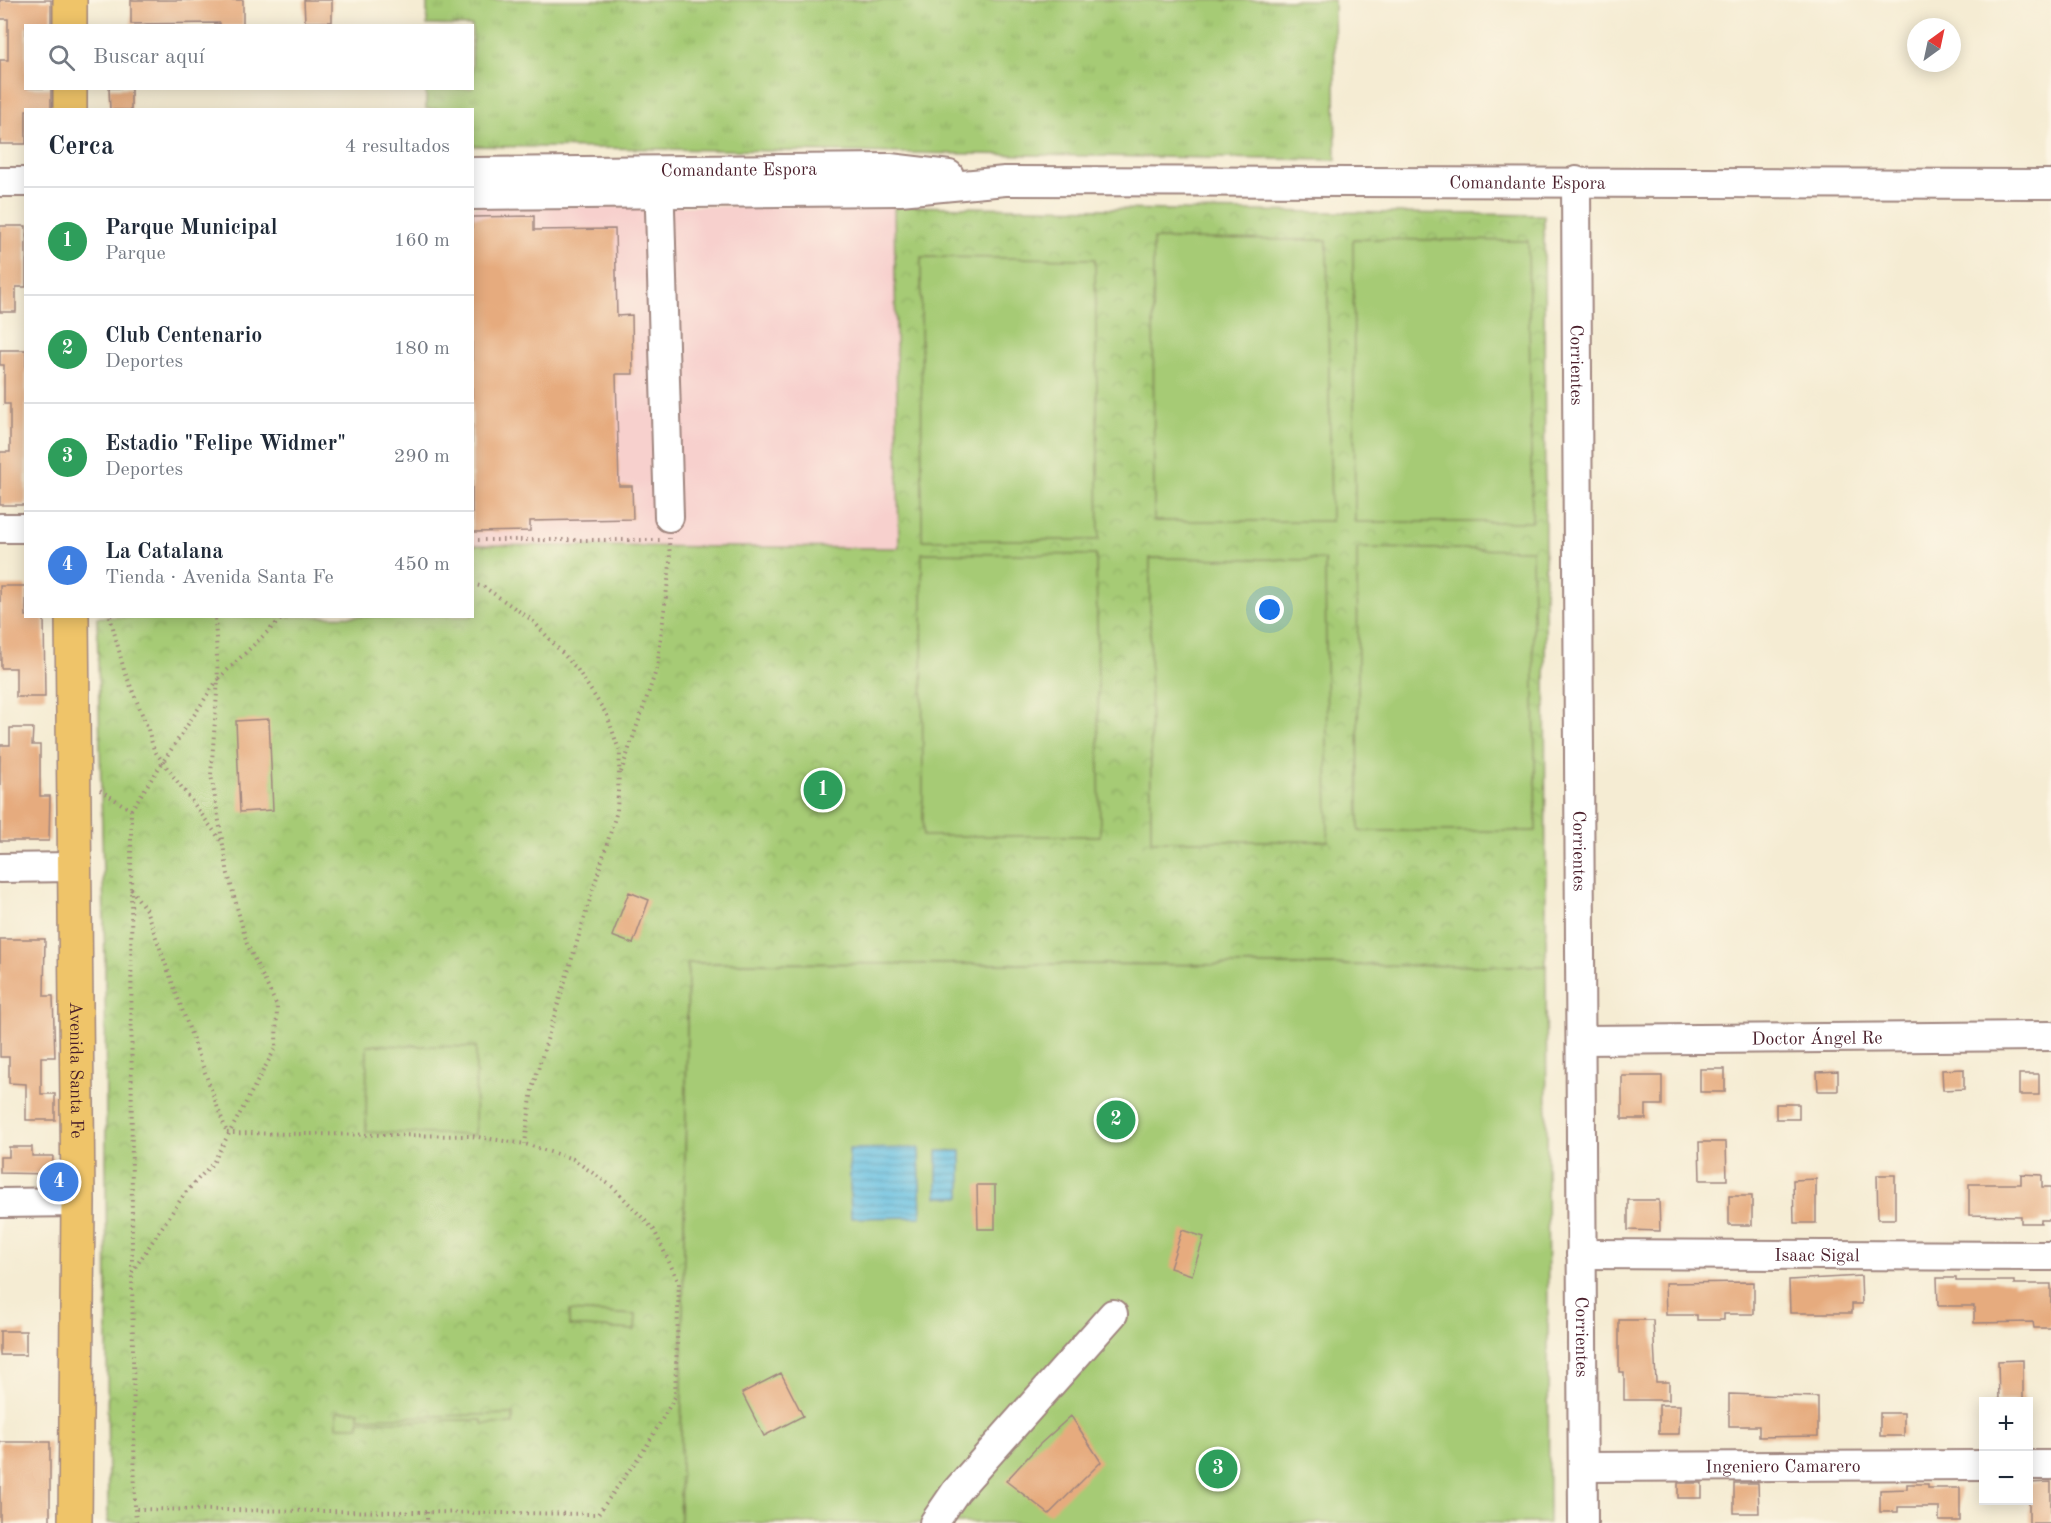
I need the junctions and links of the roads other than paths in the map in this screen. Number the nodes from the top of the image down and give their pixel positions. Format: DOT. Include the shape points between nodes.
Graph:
graph roads {
  1 [pos="70,0"];
  2 [pos="70,24"];
  3 [pos="70,90"];
  4 [pos="70,108"];
  5 [pos="474,172"];
  6 [pos="1576,181"];
  7 [pos="0,182"];
  8 [pos="24,182"];
  9 [pos="660,182"];
  10 [pos="2051,184"];
  11 [pos="474,195"];
  12 [pos="0,528"];
  13 [pos="24,528"];
  14 [pos="669,529"];
  15 [pos="72,618"];
  16 [pos="73,867"];
  17 [pos="0,868"];
  18 [pos="2051,1036"];
  19 [pos="1581,1040"];
  20 [pos="78,1202"];
  21 [pos="0,1203"];
  22 [pos="1581,1254"];
  23 [pos="2051,1256"];
  24 [pos="1113,1314"];
  25 [pos="2033,1465"];
  26 [pos="2051,1465"];
  27 [pos="1979,1466"];
  28 [pos="1583,1467"];
  29 [pos="75,1523"];
  30 [pos="934,1523"];
  31 [pos="1583,1523"];
  1 -- 2 [label="main road"];
  3 -- 4 [label="main road"];
  5 -- 9 [label="street, Comandante Espora"];
  6 -- 9 [label="street, Comandante Espora" via="1005,181 890,168"];
  6 -- 10 [label="street, Comandante Espora"];
  6 -- 19 [label="street, Corrientes"];
  7 -- 8 [label="street"];
  9 -- 11 [label="street, Comandante Espora"];
  9 -- 14 [label="street"];
  12 -- 13 [label="street"];
  15 -- 16 [label="main road, Avenida Santa Fe"];
  16 -- 17 [label="street"];
  16 -- 20 [label="main road, Avenida Santa Fe"];
  18 -- 19 [label="street, Doctor Ángel Re"];
  19 -- 22 [label="street, Corrientes"];
  20 -- 21 [label="street"];
  20 -- 29 [label="main road, Avenida Santa Fe"];
  22 -- 23 [label="street, Isaac Sigal"];
  22 -- 28 [label="street, Corrientes"];
  24 -- 30 [label="street" via="956,1491"];
  25 -- 26 [label="street"];
  27 -- 28 [label="street, Ingeniero Camarero"];
  28 -- 31 [label="street, Corrientes"];
}
